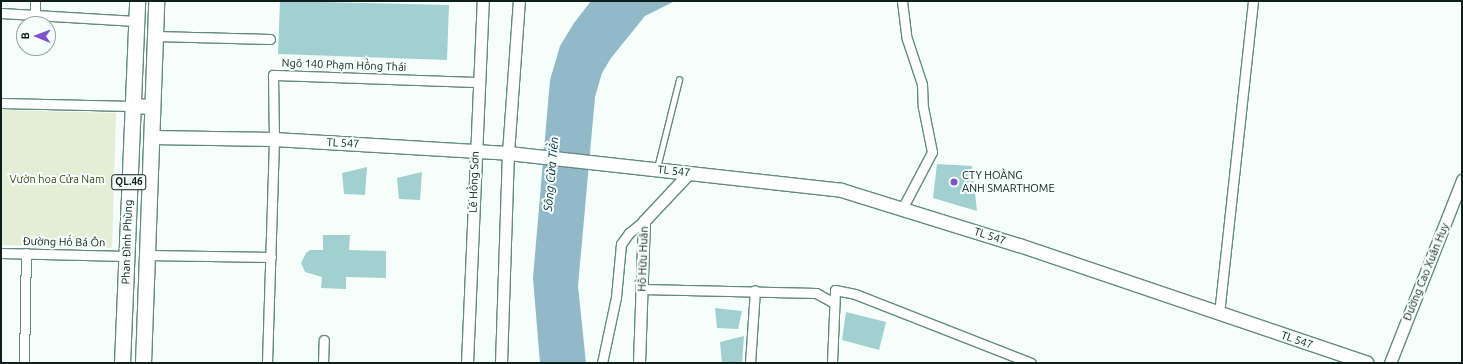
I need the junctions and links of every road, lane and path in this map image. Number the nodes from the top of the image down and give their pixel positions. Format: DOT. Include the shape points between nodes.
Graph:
graph roads {
  1 [pos="35,1"];
  2 [pos="137,1"];
  3 [pos="156,1"];
  4 [pos="483,1"];
  5 [pos="519,1"];
  6 [pos="902,1"];
  7 [pos="1253,1"];
  8 [pos="1,13"];
  9 [pos="35,15"];
  10 [pos="136,21"];
  11 [pos="155,36"];
  12 [pos="270,39"];
  13 [pos="679,80"];
  14 [pos="478,82"];
  15 [pos="1,103"];
  16 [pos="132,106"];
  17 [pos="152,108"];
  18 [pos="151,137"];
  19 [pos="274,139"];
  20 [pos="475,151"];
  21 [pos="508,153"];
  22 [pos="656,170"];
  23 [pos="689,173"];
  24 [pos="1462,180"];
  25 [pos="903,207"];
  26 [pos="644,221"];
  27 [pos="1,253"];
  28 [pos="26,253"];
  29 [pos="146,255"];
  30 [pos="126,256"];
  31 [pos="271,257"];
  32 [pos="642,289"];
  33 [pos="755,290"];
  34 [pos="834,303"];
  35 [pos="1220,314"];
  36 [pos="324,340"];
  37 [pos="24,363"];
  38 [pos="122,363"];
  39 [pos="143,363"];
  40 [pos="267,363"];
  41 [pos="323,363"];
  42 [pos="467,363"];
  43 [pos="501,363"];
  44 [pos="602,363"];
  45 [pos="639,363"];
  46 [pos="750,363"];
  47 [pos="832,363"];
  48 [pos="1031,363"];
  49 [pos="1367,363"];
  50 [pos="1390,363"];
  1 -- 9 [label="street"];
  2 -- 10 [label="highway, Phan Đình Phùng / QL.46"];
  3 -- 11 [label="highway, Phan Đình Phùng / QL.46"];
  4 -- 14 [label="street, Lê Hồng Sơn"];
  5 -- 21 [label="street"];
  6 -- 25 [label="street" via="907,39 922,84 923,107 932,152"];
  7 -- 35 [label="street"];
  8 -- 9 [label="street"];
  9 -- 10 [label="street"];
  10 -- 16 [label="highway, Phan Đình Phùng / QL.46"];
  11 -- 12 [label="street"];
  11 -- 17 [label="highway, Phan Đình Phùng / QL.46"];
  13 -- 22 [label="lane"];
  14 -- 19 [label="street, Ngõ 140 Phạm Hồng Thái" via="273,74"];
  14 -- 20 [label="street, Lê Hồng Sơn"];
  15 -- 16 [label="street"];
  16 -- 17 [label="main road"];
  16 -- 30 [label="highway, Phan Đình Phùng / QL.46"];
  17 -- 18 [label="highway, Phan Đình Phùng / QL.46"];
  18 -- 19 [label="main road, TL 547"];
  18 -- 29 [label="highway, Phan Đình Phùng / QL.46"];
  19 -- 20 [label="main road, TL 547"];
  19 -- 31 [label="street"];
  20 -- 21 [label="main road, TL 547"];
  20 -- 42 [label="street, Lê Hồng Sơn"];
  21 -- 22 [label="main road, TL 547"];
  21 -- 43 [label="street"];
  22 -- 23 [label="main road, TL 547"];
  23 -- 25 [label="main road, TL 547" via="841,190"];
  23 -- 26 [label="street, Hồ Hữu Huân"];
  24 -- 50 [label="street, Đường Cao Xuân Huy"];
  25 -- 35 [label="main road, TL 547"];
  26 -- 32 [label="street, Hồ Hữu Huân"];
  26 -- 44 [label="street" via="629,233 621,244 616,297"];
  27 -- 28 [label="street, Đường Hố Bá Ôn"];
  28 -- 30 [label="street, Đường Hố Bá Ôn"];
  28 -- 37 [label="street"];
  29 -- 31 [label="street"];
  29 -- 39 [label="highway, Phan Đình Phùng / QL.46"];
  30 -- 38 [label="highway, Phan Đình Phùng / QL.46"];
  31 -- 40 [label="street"];
  32 -- 33 [label="street"];
  32 -- 45 [label="street, Hồ Hữu Huân"];
  33 -- 34 [label="street" via="816,293"];
  33 -- 46 [label="street"];
  34 -- 47 [label="street"];
  34 -- 48 [label="street" via="835,290 855,294"];
  35 -- 49 [label="main road, TL 547"];
  36 -- 41 [label="street"];
}
